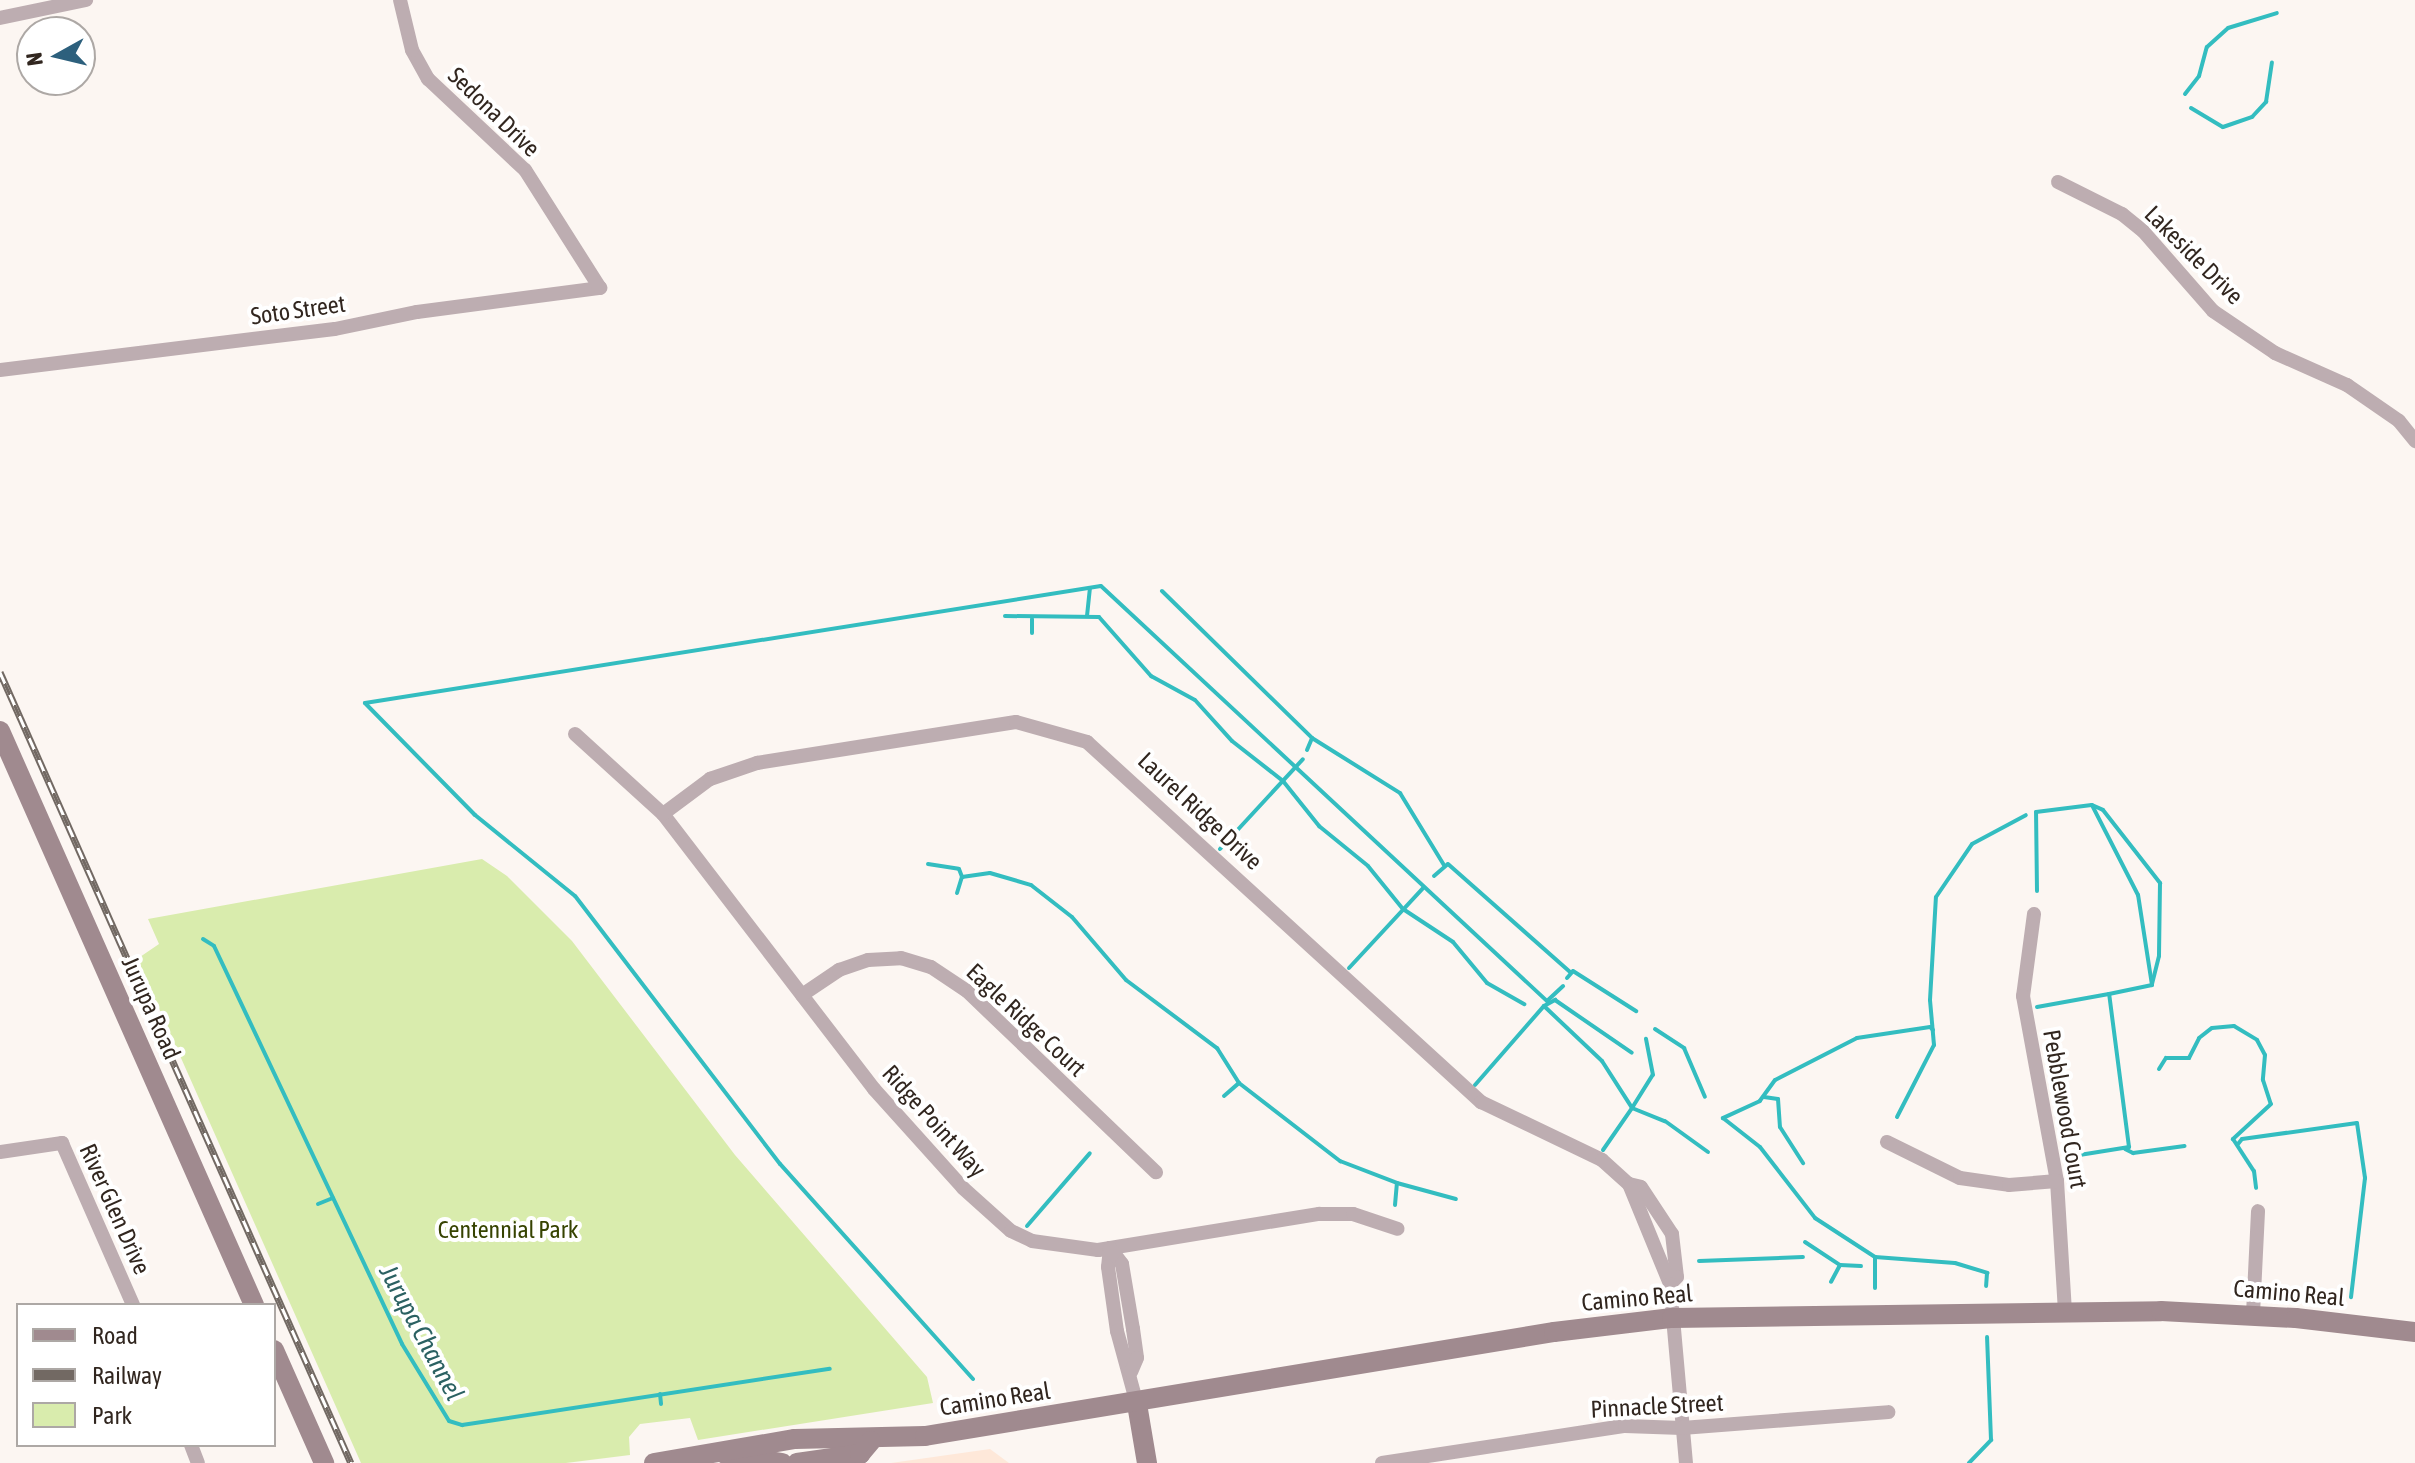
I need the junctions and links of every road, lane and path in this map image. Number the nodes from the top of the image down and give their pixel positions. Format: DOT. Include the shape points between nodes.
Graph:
graph roads {
  1 [pos="86,0"];
  2 [pos="400,0"];
  3 [pos="0,18"];
  4 [pos="2058,182"];
  5 [pos="600,288"];
  6 [pos="0,370"];
  7 [pos="2415,441"];
  8 [pos="0,731"];
  9 [pos="575,734"];
  10 [pos="663,814"];
  11 [pos="2034,914"];
  12 [pos="802,995"];
  13 [pos="1887,1142"];
  14 [pos="0,1152"];
  15 [pos="1156,1172"];
  16 [pos="2057,1181"];
  17 [pos="1629,1184"];
  18 [pos="2258,1211"];
  19 [pos="1662,1212"];
  20 [pos="1648,1224"];
  21 [pos="1398,1229"];
  22 [pos="1110,1248"];
  23 [pos="1670,1284"];
  24 [pos="132,1303"];
  25 [pos="253,1303"];
  26 [pos="2065,1312"];
  27 [pos="2253,1314"];
  28 [pos="1672,1318"];
  29 [pos="1133,1329"];
  30 [pos="1117,1331"];
  31 [pos="2415,1332"];
  32 [pos="276,1355"];
  33 [pos="1131,1372"];
  34 [pos="1137,1404"];
  35 [pos="1888,1412"];
  36 [pos="1682,1428"];
  37 [pos="871,1441"];
  38 [pos="718,1452"];
  39 [pos="324,1463"];
  40 [pos="654,1463"];
  41 [pos="782,1463"];
  42 [pos="797,1463"];
  43 [pos="1147,1463"];
  44 [pos="1382,1463"];
  45 [pos="1686,1463"];
  1 -- 3 [label="street"];
  2 -- 5 [label="street, Sedona Drive" via="412,50 428,79 525,170"];
  4 -- 7 [label="street, Lakeside Drive" via="2122,214 2143,231 2213,311 2275,353 2347,385 2399,421"];
  5 -- 6 [label="street, Soto Street" via="417,312 335,329"];
  8 -- 25 [label="main road, Jurupa Road"];
  9 -- 10 [label="street, Ridge Point Way"];
  10 -- 12 [label="street, Ridge Point Way"];
  10 -- 17 [label="street, Laurel Ridge Drive" via="710,779 757,763 988,724 1016,722 1062,731 1109,758 1481,1102 1602,1160"];
  11 -- 16 [label="street, Pebblewood Court" via="2023,996"];
  12 -- 15 [label="street, Eagle Ridge Court" via="839,970 868,960 901,958 931,967 967,991"];
  12 -- 22 [label="street, Ridge Point Way" via="874,1089 992,1218 1032,1241"];
  13 -- 16 [label="street" via="1960,1178 2009,1185"];
  14 -- 24 [label="street, River Glen Drive" via="62,1143"];
  16 -- 26 [label="street, Pebblewood Court"];
  17 -- 19 [label="street, Laurel Ridge Drive" via="1641,1187"];
  17 -- 20 [label="street, Laurel Ridge Drive"];
  18 -- 27 [label="street"];
  19 -- 20 [label="street"];
  19 -- 23 [label="street, Laurel Ridge Drive" via="1677,1270"];
  20 -- 23 [label="street, Laurel Ridge Drive" via="1663,1277"];
  21 -- 22 [label="street, Ridge Point Way" via="1353,1214 1319,1214"];
  22 -- 29 [label="street" via="1122,1264"];
  22 -- 30 [label="street"];
  23 -- 28 [label="street, Laurel Ridge Drive"];
  26 -- 27 [label="main road, Camino Real"];
  26 -- 28 [label="main road, Camino Real"];
  27 -- 31 [label="main road, Camino Real"];
  28 -- 34 [label="main road, Camino Real" via="1554,1332"];
  28 -- 36 [label="street, Laurel Ridge Drive"];
  29 -- 30 [label="street"];
  29 -- 33 [label="street" via="1137,1358"];
  30 -- 33 [label="street" via="1122,1361"];
  32 -- 39 [label="main road"];
  33 -- 34 [label="street"];
  34 -- 37 [label="main road, Camino Real"];
  34 -- 43 [label="main road"];
  35 -- 36 [label="street, Pinnacle Street"];
  36 -- 44 [label="street, Pinnacle Street" via="1625,1426"];
  36 -- 45 [label="street, Laurel Ridge Drive"];
  37 -- 38 [label="main road, Camino Real" via="835,1436"];
  37 -- 42 [label="main road, Camino Real" via="860,1454"];
  38 -- 40 [label="main road, Camino Real"];
  38 -- 41 [label="main road, Camino Real"];
}
